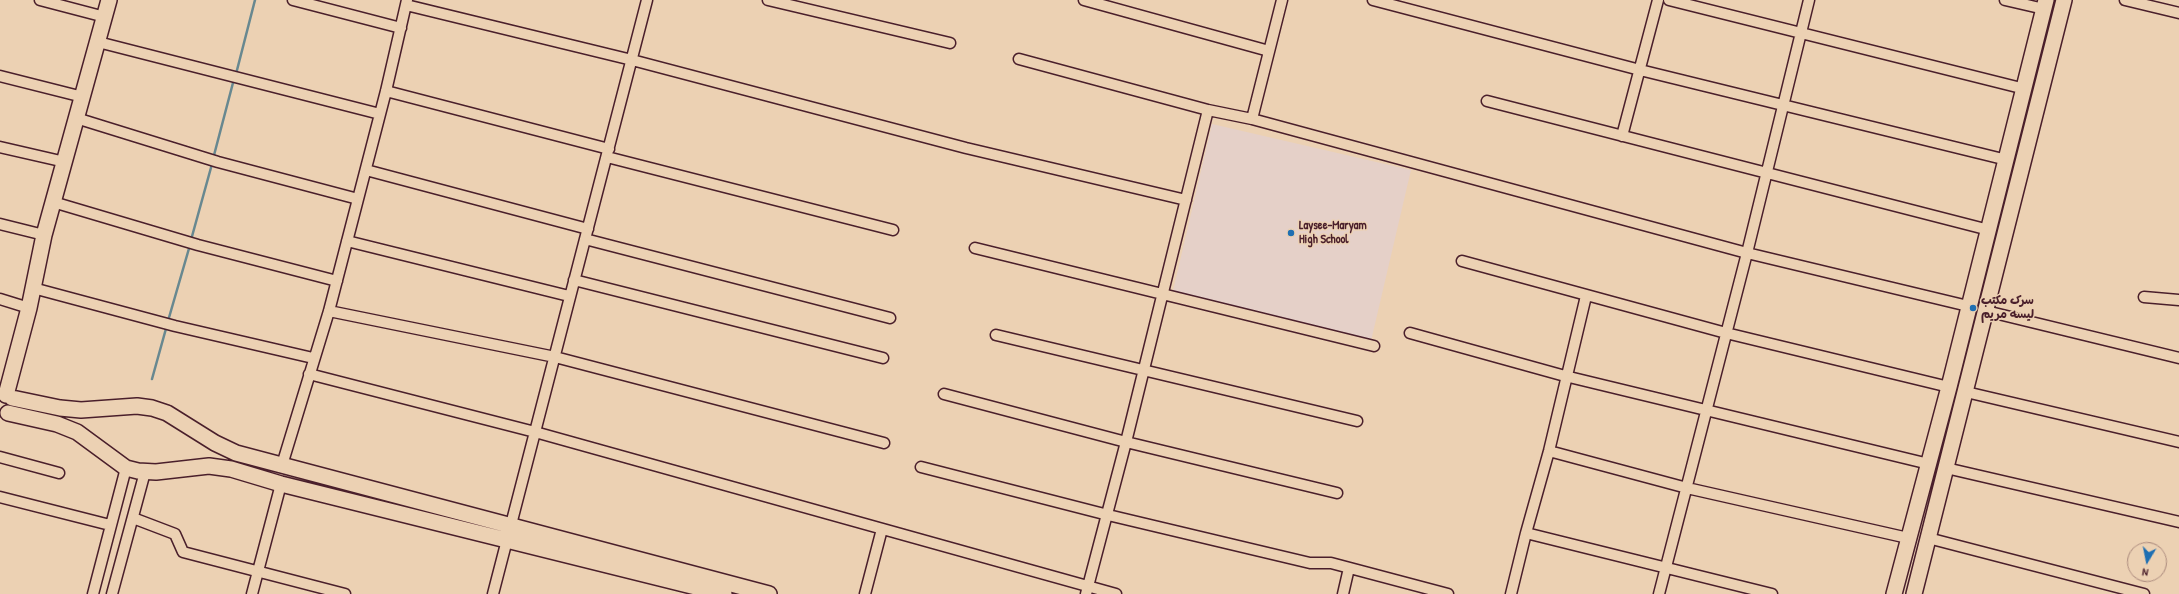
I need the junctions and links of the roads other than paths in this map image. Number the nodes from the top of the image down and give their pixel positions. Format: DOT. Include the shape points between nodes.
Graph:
graph roads {
  1 [pos="40,0"];
  2 [pos="109,0"];
  3 [pos="293,0"];
  4 [pos="647,0"];
  5 [pos="768,0"];
  6 [pos="1084,0"];
  7 [pos="1282,0"];
  8 [pos="1373,0"];
  9 [pos="1658,0"];
  10 [pos="1669,0"];
  11 [pos="1809,0"];
  12 [pos="2005,0"];
  13 [pos="2064,0"];
  14 [pos="2125,0"];
  15 [pos="407,2"];
  16 [pos="2045,5"];
  17 [pos="2179,13"];
  18 [pos="105,17"];
  19 [pos="401,28"];
  20 [pos="1800,33"];
  21 [pos="98,42"];
  22 [pos="950,44"];
  23 [pos="1269,51"];
  24 [pos="1019,59"];
  25 [pos="632,60"];
  26 [pos="1640,70"];
  27 [pos="0,76"];
  28 [pos="2025,89"];
  29 [pos="386,90"];
  30 [pos="83,97"];
  31 [pos="1487,101"];
  32 [pos="1783,105"];
  33 [pos="1208,110"];
  34 [pos="380,114"];
  35 [pos="76,118"];
  36 [pos="1252,119"];
  37 [pos="1622,136"];
  38 [pos="0,146"];
  39 [pos="608,153"];
  40 [pos="2007,160"];
  41 [pos="65,162"];
  42 [pos="366,170"];
  43 [pos="1767,172"];
  44 [pos="358,198"];
  45 [pos="1186,200"];
  46 [pos="53,202"];
  47 [pos="0,224"];
  48 [pos="893,230"];
  49 [pos="1989,230"];
  50 [pos="587,234"];
  51 [pos="44,235"];
  52 [pos="348,241"];
  53 [pos="975,248"];
  54 [pos="1747,252"];
  55 [pos="1462,261"];
  56 [pos="1976,279"];
  57 [pos="574,280"];
  58 [pos="337,281"];
  59 [pos="1993,284"];
  60 [pos="33,288"];
  61 [pos="1163,294"];
  62 [pos="570,296"];
  63 [pos="1586,296"];
  64 [pos="2144,297"];
  65 [pos="0,299"];
  66 [pos="2179,300"];
  67 [pos="1968,306"];
  68 [pos="30,308"];
  69 [pos="329,311"];
  70 [pos="1986,311"];
  71 [pos="890,318"];
  72 [pos="1963,329"];
  73 [pos="1410,333"];
  74 [pos="1726,333"];
  75 [pos="1980,334"];
  76 [pos="996,335"];
  77 [pos="1374,346"];
  78 [pos="555,357"];
  79 [pos="313,358"];
  80 [pos="883,358"];
  81 [pos="2179,358"];
  82 [pos="1144,370"];
  83 [pos="309,374"];
  84 [pos="1565,376"];
  85 [pos="1949,387"];
  86 [pos="1966,392"];
  87 [pos="944,394"];
  88 [pos="6,396"];
  89 [pos="1706,409"];
  90 [pos="2,415"];
  91 [pos="1356,421"];
  92 [pos="535,432"];
  93 [pos="1126,442"];
  94 [pos="2179,442"];
  95 [pos="884,443"];
  96 [pos="1549,451"];
  97 [pos="0,457"];
  98 [pos="1929,464"];
  99 [pos="282,465"];
  100 [pos="921,467"];
  101 [pos="126,468"];
  102 [pos="1946,468"];
  103 [pos="145,472"];
  104 [pos="59,473"];
  105 [pos="281,484"];
  106 [pos="1687,488"];
  107 [pos="1337,493"];
  108 [pos="0,497"];
  109 [pos="1108,515"];
  110 [pos="133,518"];
  111 [pos="2179,522"];
  112 [pos="110,525"];
  113 [pos="882,529"];
  114 [pos="509,533"];
  115 [pos="1526,533"];
  116 [pos="1908,538"];
  117 [pos="1928,538"];
  118 [pos="1666,567"];
  119 [pos="1349,568"];
  120 [pos="258,571"];
  121 [pos="1087,590"];
  122 [pos="93,594"];
  123 [pos="112,594"];
  124 [pos="252,594"];
  125 [pos="345,594"];
  126 [pos="493,594"];
  127 [pos="724,594"];
  128 [pos="769,594"];
  129 [pos="865,594"];
  130 [pos="1116,594"];
  131 [pos="1343,594"];
  132 [pos="1448,594"];
  133 [pos="1511,594"];
  134 [pos="1658,594"];
  135 [pos="1772,594"];
  136 [pos="1894,594"];
  137 [pos="1914,594"];
  138 [pos="2144,594"];
  1 -- 18 [label="street"];
  2 -- 18 [label="main road"];
  3 -- 19 [label="street"];
  4 -- 25 [label="street"];
  5 -- 22 [label="street"];
  6 -- 23 [label="street"];
  7 -- 23 [label="street"];
  8 -- 26 [label="street"];
  9 -- 26 [label="street"];
  10 -- 20 [label="street"];
  11 -- 20 [label="street"];
  12 -- 16 [label="street"];
  13 -- 59 [label="main road"];
  14 -- 17 [label="street"];
  15 -- 19 [label="street"];
  15 -- 25 [label="street"];
  16 -- 28 [label="main road"];
  18 -- 21 [label="main road"];
  19 -- 29 [label="street"];
  20 -- 28 [label="street"];
  20 -- 32 [label="street"];
  21 -- 30 [label="main road"];
  21 -- 34 [label="street"];
  23 -- 36 [label="street"];
  24 -- 33 [label="street"];
  25 -- 39 [label="street"];
  25 -- 45 [label="street" via="966,148"];
  26 -- 32 [label="street"];
  26 -- 37 [label="street"];
  27 -- 30 [label="street"];
  28 -- 40 [label="main road"];
  29 -- 34 [label="street"];
  29 -- 39 [label="street"];
  30 -- 35 [label="main road"];
  31 -- 37 [label="street"];
  32 -- 40 [label="street"];
  32 -- 43 [label="street"];
  33 -- 36 [label="street"];
  33 -- 45 [label="street"];
  34 -- 42 [label="street"];
  35 -- 41 [label="main road"];
  35 -- 44 [label="street" via="218,162"];
  36 -- 54 [label="street"];
  37 -- 43 [label="street"];
  38 -- 41 [label="street"];
  39 -- 48 [label="street"];
  39 -- 50 [label="street"];
  40 -- 49 [label="main road"];
  41 -- 46 [label="main road"];
  42 -- 44 [label="street"];
  42 -- 50 [label="street"];
  43 -- 49 [label="street"];
  43 -- 54 [label="street"];
  44 -- 52 [label="street"];
  45 -- 61 [label="street"];
  46 -- 51 [label="main road"];
  46 -- 58 [label="street" via="198,245"];
  47 -- 51 [label="street"];
  49 -- 56 [label="main road"];
  50 -- 57 [label="street"];
  50 -- 71 [label="street"];
  51 -- 60 [label="main road"];
  52 -- 58 [label="street"];
  52 -- 62 [label="street"];
  53 -- 61 [label="street"];
  54 -- 67 [label="street"];
  54 -- 74 [label="street"];
  55 -- 63 [label="street"];
  56 -- 59 [label="main road"];
  56 -- 67 [label="main road"];
  57 -- 62 [label="street"];
  57 -- 80 [label="street"];
  58 -- 69 [label="street"];
  59 -- 70 [label="main road"];
  60 -- 68 [label="main road"];
  60 -- 79 [label="street" via="176,326"];
  61 -- 77 [label="street"];
  61 -- 82 [label="street"];
  62 -- 78 [label="street"];
  63 -- 74 [label="street"];
  63 -- 84 [label="street"];
  64 -- 66 [label="street"];
  65 -- 68 [label="street"];
  67 -- 72 [label="main road"];
  68 -- 88 [label="main road"];
  69 -- 78 [label="street"];
  69 -- 79 [label="street"];
  70 -- 75 [label="main road"];
  70 -- 81 [label="street"];
  72 -- 75 [label="main road"];
  72 -- 85 [label="main road"];
  73 -- 84 [label="street"];
  74 -- 85 [label="street"];
  74 -- 89 [label="street"];
  75 -- 86 [label="main road"];
  76 -- 82 [label="street"];
  78 -- 92 [label="street"];
  78 -- 95 [label="street"];
  79 -- 83 [label="street"];
  82 -- 91 [label="street"];
  82 -- 93 [label="street"];
  83 -- 92 [label="street"];
  83 -- 99 [label="street"];
  84 -- 89 [label="street"];
  84 -- 96 [label="street"];
  85 -- 98 [label="main road"];
  86 -- 94 [label="street"];
  86 -- 102 [label="main road"];
  87 -- 93 [label="street"];
  88 -- 90 [label="main road" via="13,408"];
  88 -- 99 [label="main road" via="81,410 137,406 152,408 167,413 236,453"];
  89 -- 98 [label="street"];
  89 -- 106 [label="street"];
  90 -- 101 [label="main road" via="57,424 77,432"];
  92 -- 113 [label="street"];
  92 -- 114 [label="street"];
  93 -- 107 [label="street"];
  93 -- 109 [label="street"];
  96 -- 106 [label="street"];
  96 -- 115 [label="street"];
  97 -- 104 [label="street"];
  98 -- 116 [label="main road"];
  99 -- 114 [label="main road"];
  100 -- 109 [label="street"];
  101 -- 103 [label="main road"];
  101 -- 112 [label="street"];
  102 -- 111 [label="street"];
  102 -- 117 [label="main road"];
  103 -- 105 [label="main road" via="208,466 231,469"];
  103 -- 110 [label="street"];
  105 -- 114 [label="main road"];
  105 -- 120 [label="street"];
  106 -- 116 [label="street"];
  106 -- 118 [label="street"];
  108 -- 112 [label="street"];
  109 -- 119 [label="street" via="1310,563 1330,563"];
  109 -- 121 [label="street"];
  110 -- 120 [label="street" via="175,534 183,552"];
  110 -- 123 [label="street"];
  112 -- 122 [label="street"];
  113 -- 121 [label="street"];
  113 -- 129 [label="street"];
  114 -- 126 [label="street"];
  114 -- 127 [label="main road"];
  114 -- 128 [label="main road"];
  115 -- 118 [label="street"];
  115 -- 133 [label="street"];
  116 -- 136 [label="main road"];
  117 -- 137 [label="main road"];
  117 -- 138 [label="street"];
  118 -- 134 [label="street"];
  118 -- 135 [label="street"];
  119 -- 131 [label="street"];
  119 -- 132 [label="street"];
  120 -- 124 [label="street"];
  120 -- 125 [label="street"];
  121 -- 130 [label="street"];
}
